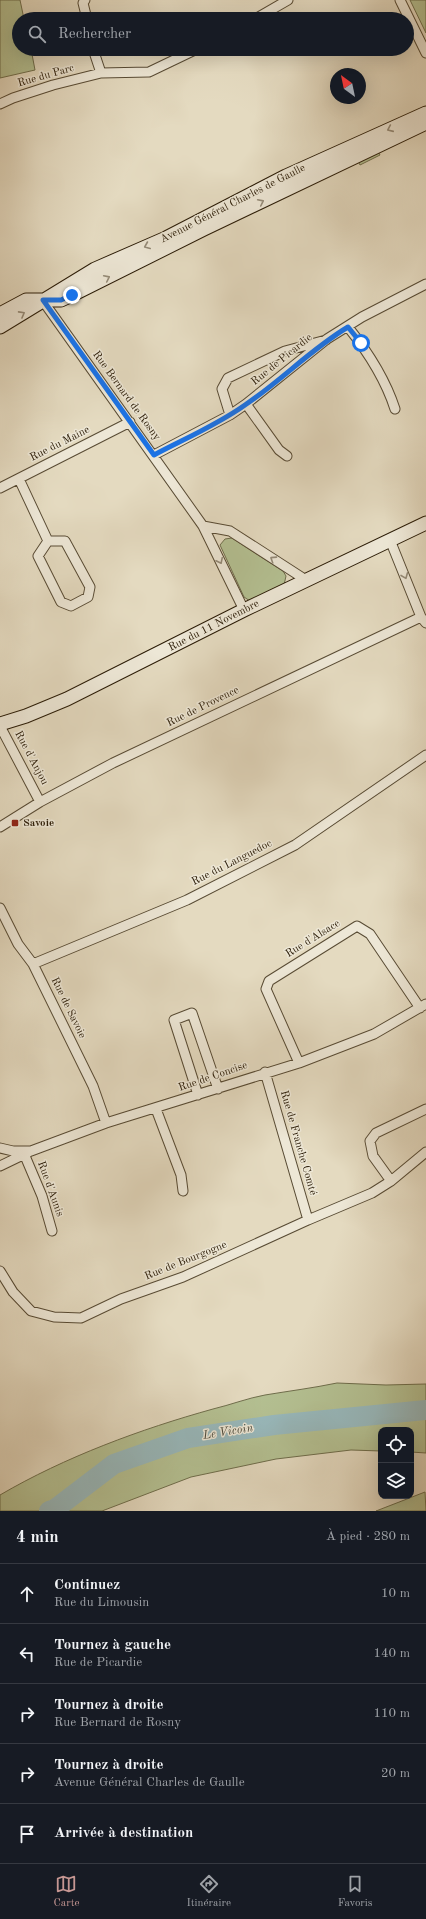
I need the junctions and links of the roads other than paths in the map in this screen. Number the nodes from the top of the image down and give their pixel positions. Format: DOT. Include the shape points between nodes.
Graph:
graph roads {
  1 [pos="85,0"];
  2 [pos="288,0"];
  3 [pos="400,0"];
  4 [pos="85,12"];
  5 [pos="267,12"];
  6 [pos="406,12"];
  7 [pos="414,29"];
  8 [pos="426,53"];
  9 [pos="95,56"];
  10 [pos="182,56"];
  11 [pos="101,74"];
  12 [pos="0,104"];
  13 [pos="426,113"];
  14 [pos="426,123"];
  15 [pos="426,284"];
  16 [pos="43,300"];
  17 [pos="0,314"];
  18 [pos="0,327"];
  19 [pos="348,327"];
  20 [pos="327,339"];
  21 [pos="246,404"];
  22 [pos="395,409"];
  23 [pos="230,415"];
  24 [pos="130,422"];
  25 [pos="154,455"];
  26 [pos="287,456"];
  27 [pos="19,479"];
  28 [pos="0,488"];
  29 [pos="426,523"];
  30 [pos="203,526"];
  31 [pos="390,540"];
  32 [pos="48,541"];
  33 [pos="306,580"];
  34 [pos="244,610"];
  35 [pos="423,620"];
  36 [pos="0,725"];
  37 [pos="426,755"];
  38 [pos="40,802"];
  39 [pos="0,827"];
  40 [pos="0,908"];
  41 [pos="34,964"];
  42 [pos="423,1006"];
  43 [pos="299,1063"];
  44 [pos="265,1072"];
  45 [pos="218,1089"];
  46 [pos="198,1095"];
  47 [pos="156,1109"];
  48 [pos="426,1109"];
  49 [pos="106,1124"];
  50 [pos="0,1148"];
  51 [pos="426,1152"];
  52 [pos="28,1154"];
  53 [pos="0,1166"];
  54 [pos="391,1181"];
  55 [pos="183,1191"];
  56 [pos="308,1220"];
  57 [pos="52,1231"];
  58 [pos="0,1271"];
  1 -- 4 [label="street" via="83,3"];
  2 -- 5 [label="street"];
  3 -- 6 [label="street"];
  7 -- 8 [label="street"];
  9 -- 11 [label="street"];
  10 -- 11 [label="street, Rue du Parc" via="149,72"];
  11 -- 12 [label="street, Rue du Parc" via="46,88"];
  13 -- 16 [label="main road, Avenue Général Charles de Gaulle, one-way" via="286,176 166,238 95,269"];
  16 -- 14 [label="main road, Avenue Général Charles de Gaulle, one-way" via="61,300 72,295"];
  15 -- 19 [label="street, Rue de Picardie"];
  16 -- 17 [label="main road, Avenue Général Charles de Gaulle" via="26,300"];
  18 -- 16 [label="main road, Avenue Général Charles de Gaulle, one-way"];
  16 -- 24 [label="street, Rue Bernard de Rosny"];
  19 -- 20 [label="street, Rue de Picardie"];
  19 -- 22 [label="street" via="377,367"];
  20 -- 21 [label="street, Rue de Picardie"];
  20 -- 23 [label="street" via="285,351 228,378 222,389"];
  21 -- 23 [label="street, Rue de Picardie"];
  21 -- 26 [label="street" via="279,450"];
  23 -- 25 [label="street, Rue de Picardie"];
  24 -- 25 [label="street, Rue Bernard de Rosny"];
  24 -- 27 [label="street, Rue du Maine"];
  25 -- 30 [label="street, Rue Bernard de Rosny"];
  27 -- 28 [label="street, Rue du Maine"];
  27 -- 32 [label="street"];
  29 -- 31 [label="main road, Rue du 11 Novembre"];
  33 -- 30 [label="street, one-way" via="230,530"];
  30 -- 34 [label="street, Rue Bernard de Rosny, one-way"];
  31 -- 33 [label="main road, Rue du 11 Novembre"];
  31 -- 35 [label="street, one-way"];
  32 -- 32 [label="street" via="38,556 61,602 71,606 88,597 90,587 65,541"];
  33 -- 34 [label="main road, Rue du 11 Novembre"];
  34 -- 36 [label="main road, Rue du 11 Novembre" via="67,699"];
  35 -- 38 [label="street, Rue de Provence" via="113,764"];
  36 -- 38 [label="street, Rue d'Anjou"];
  37 -- 41 [label="street, Rue du Languedoc" via="295,845 186,900"];
  38 -- 39 [label="street, Rue de Provence"];
  40 -- 41 [label="street, Rue de Savoie" via="18,944"];
  41 -- 49 [label="street, Rue de Savoie" via="93,1086"];
  42 -- 43 [label="street, Rue de Concise" via="374,1034"];
  42 -- 43 [label="street, Rue d'Alsace" via="370,934 357,926 269,980 266,989"];
  43 -- 44 [label="street, Rue de Concise"];
  44 -- 45 [label="street, Rue de Concise"];
  44 -- 56 [label="street, Rue de Franche Comté"];
  45 -- 46 [label="street, Rue de Concise"];
  45 -- 46 [label="street" via="192,1013 174,1020"];
  46 -- 47 [label="street, Rue de Concise"];
  47 -- 49 [label="street, Rue de Concise"];
  47 -- 55 [label="street" via="181,1176"];
  48 -- 54 [label="street" via="376,1133 370,1141 372,1156"];
  49 -- 52 [label="street, Rue de Concise"];
  50 -- 52 [label="street, Rue de Concise"];
  51 -- 54 [label="street, Rue de Bourgogne"];
  52 -- 53 [label="street"];
  52 -- 57 [label="street, Rue d'Aunis"];
  54 -- 56 [label="street, Rue de Bourgogne" via="372,1193"];
  56 -- 58 [label="street, Rue de Bourgogne" via="183,1277 121,1299 81,1318 54,1317 31,1311 12,1292"];
}
